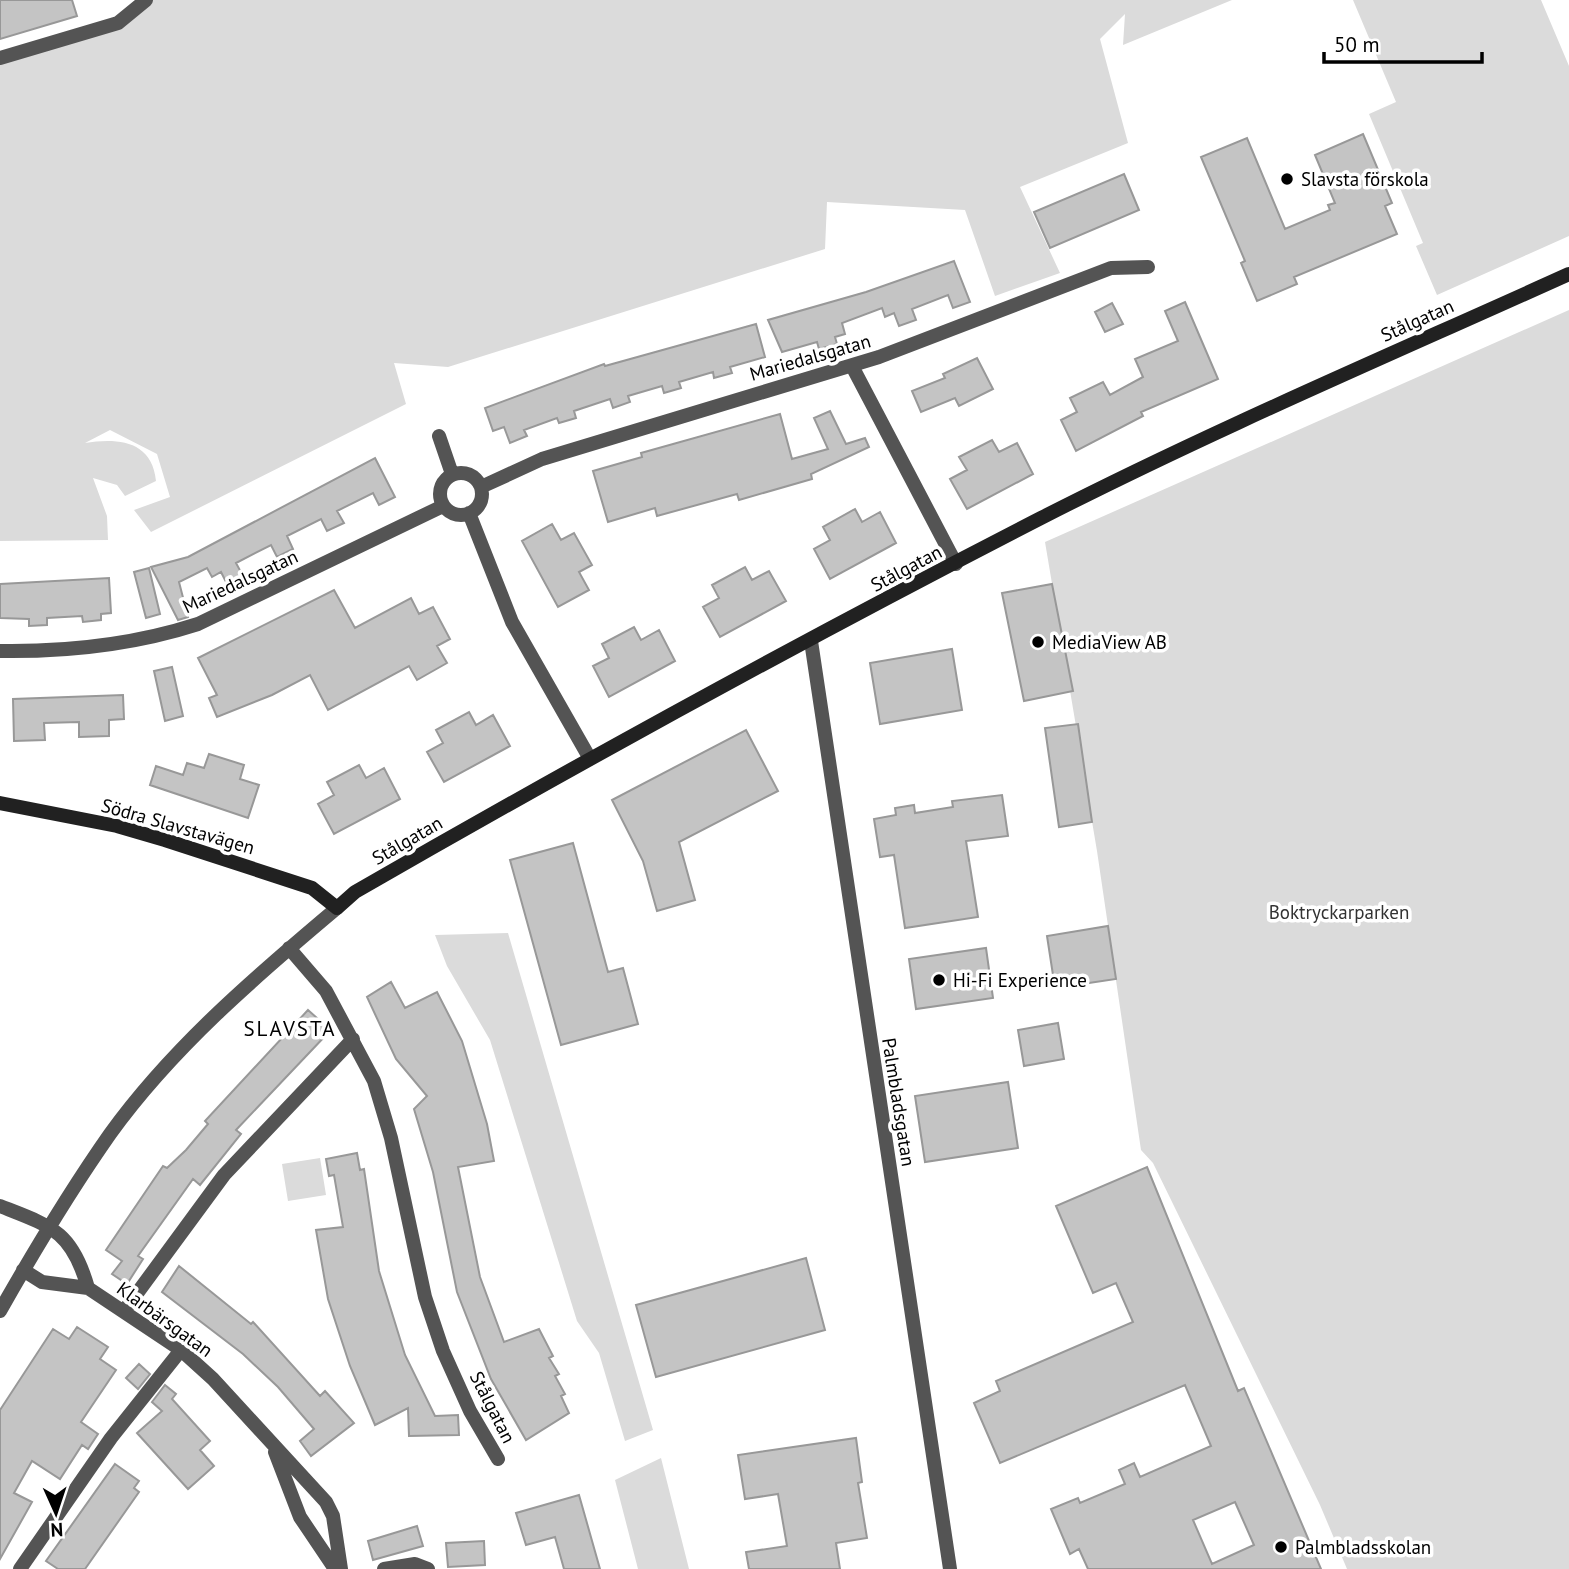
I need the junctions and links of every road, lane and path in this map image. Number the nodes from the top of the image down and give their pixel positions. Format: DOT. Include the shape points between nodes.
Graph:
graph roads {
  1 [pos="146,0"];
  2 [pos="0,58"];
  3 [pos="1148,267"];
  4 [pos="1569,274"];
  5 [pos="852,366"];
  6 [pos="439,436"];
  7 [pos="452,474"];
  8 [pos="481,487"];
  9 [pos="443,506"];
  10 [pos="469,513"];
  11 [pos="956,564"];
  12 [pos="811,640"];
  13 [pos="0,651"];
  14 [pos="589,757"];
  15 [pos="0,803"];
  16 [pos="337,908"];
  17 [pos="289,948"];
  18 [pos="353,1039"];
  19 [pos="0,1206"];
  20 [pos="51,1226"];
  21 [pos="23,1270"];
  22 [pos="88,1288"];
  23 [pos="0,1311"];
  24 [pos="124,1311"];
  25 [pos="181,1350"];
  26 [pos="274,1447"];
  27 [pos="498,1459"];
  28 [pos="20,1569"];
  29 [pos="335,1569"];
  30 [pos="341,1569"];
  31 [pos="384,1569"];
  32 [pos="428,1569"];
  33 [pos="950,1569"];
  1 -- 2 [label="street" via="118,23"];
  3 -- 5 [label="street, Mariedalsgatan" via="1111,268"];
  4 -- 11 [label="street, Stålgatan" via="1104,488"];
  5 -- 8 [label="street, Mariedalsgatan" via="542,459"];
  5 -- 11 [label="street"];
  6 -- 7 [label="street"];
  7 -- 8 [label="street" via="472,475"];
  7 -- 9 [label="street" via="440,489"];
  8 -- 10 [label="street" via="481,501"];
  9 -- 10 [label="street" via="457,515"];
  9 -- 13 [label="street, Mariedalsgatan" via="180,630 93,648"];
  10 -- 14 [label="street" via="512,622"];
  11 -- 12 [label="street, Stålgatan"];
  12 -- 14 [label="street, Stålgatan"];
  12 -- 33 [label="street, Palmbladsgatan"];
  14 -- 16 [label="street, Stålgatan" via="355,892"];
  15 -- 16 [label="street, Södra Slavstavägen" via="166,839 312,888"];
  16 -- 17 [label="street, Stålgatan"];
  17 -- 18 [label="street, Stålgatan" via="326,991"];
  17 -- 20 [label="street, Stålgatan" via="192,1040 137,1101"];
  18 -- 24 [label="street" via="224,1175"];
  18 -- 27 [label="street, Stålgatan" via="391,1138 416,1260 443,1351"];
  19 -- 20 [label="street"];
  20 -- 21 [label="street, Stålgatan"];
  20 -- 22 [label="street, Klarbärsgatan" via="80,1260"];
  21 -- 22 [label="street, Klarbärsgatan" via="42,1282"];
  21 -- 23 [label="street, Stålgatan"];
  22 -- 24 [label="street, Klarbärsgatan"];
  24 -- 25 [label="street, Klarbärsgatan"];
  25 -- 26 [label="street, Klarbärsgatan"];
  25 -- 28 [label="street" via="111,1438"];
  26 -- 29 [label="street, Klarbärsgatan" via="300,1517"];
  26 -- 30 [label="street, Klarbärsgatan" via="326,1502"];
  31 -- 32 [label="street" via="415,1564"];
}
